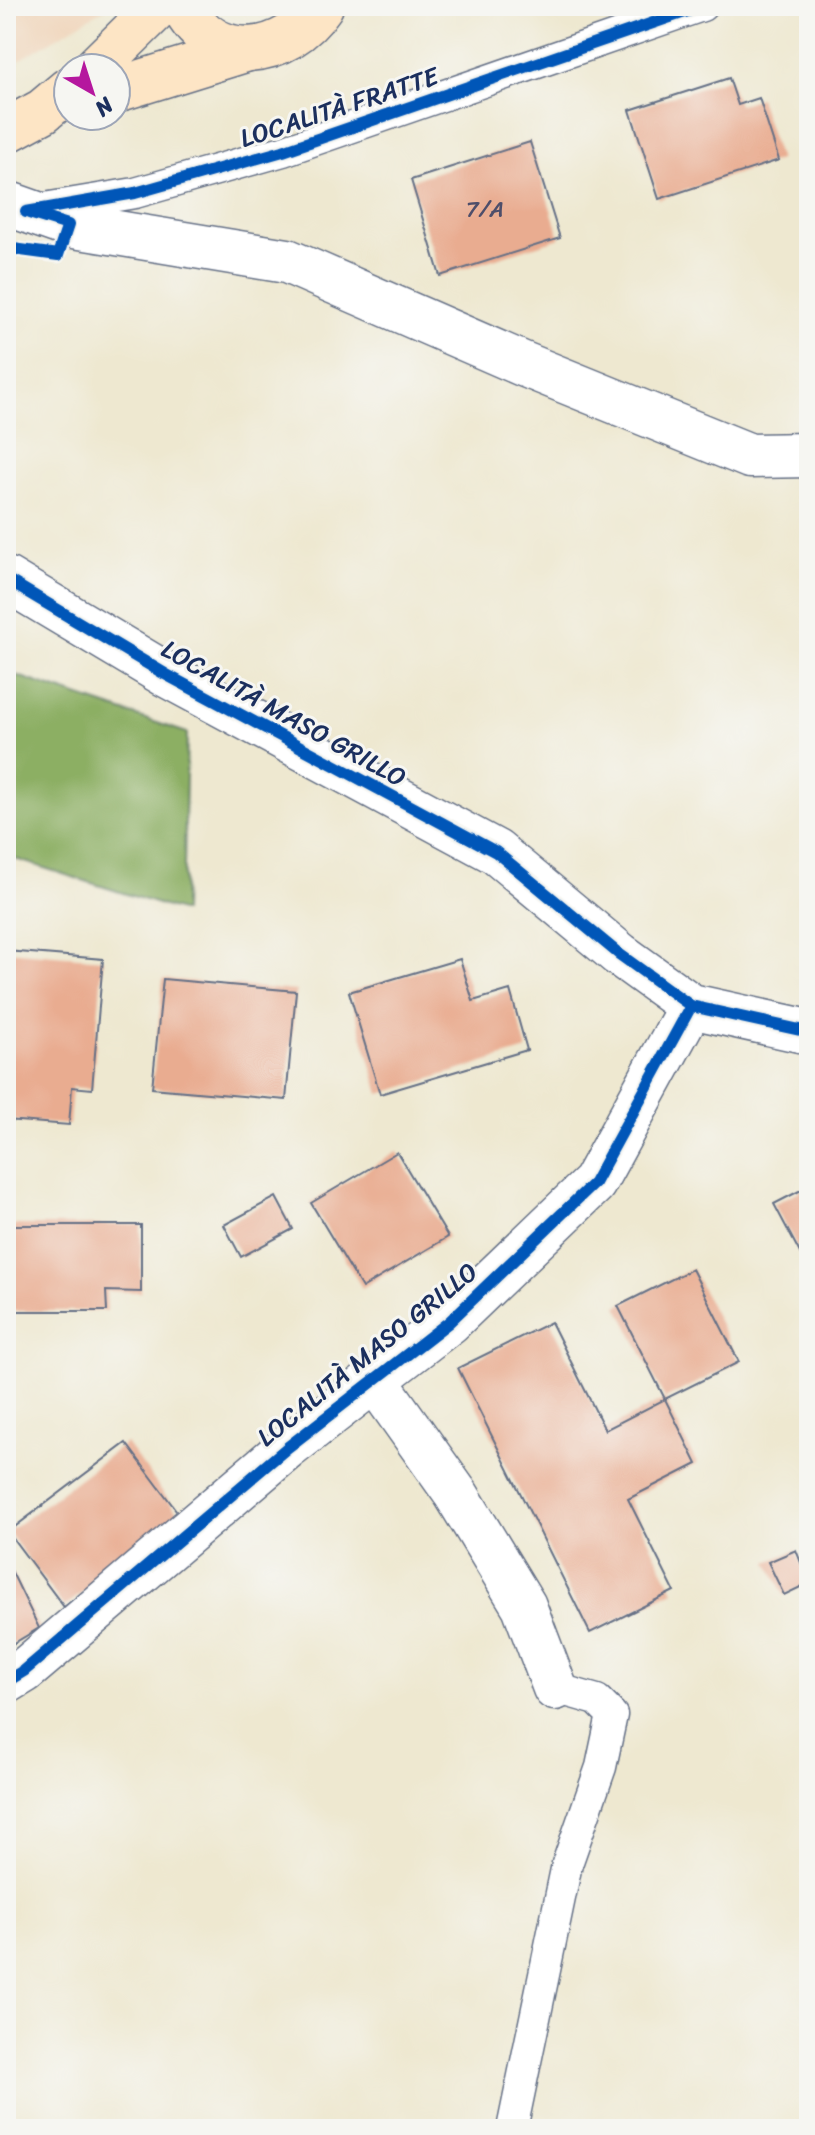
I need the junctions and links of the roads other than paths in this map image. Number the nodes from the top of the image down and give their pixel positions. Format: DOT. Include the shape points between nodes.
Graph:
graph roads {
  1 [pos="159,6"];
  2 [pos="183,6"];
  3 [pos="321,6"];
  4 [pos="702,6"];
  5 [pos="248,49"];
  6 [pos="112,52"];
  7 [pos="132,85"];
  8 [pos="16,207"];
  9 [pos="809,455"];
  10 [pos="6,579"];
  11 [pos="691,1006"];
  12 [pos="809,1032"];
  13 [pos="375,1380"];
  14 [pos="6,1682"];
  15 [pos="555,1688"];
  16 [pos="512,2129"];
  1 -- 6 [label="main road"];
  2 -- 5 [label="main road" via="206,35"];
  3 -- 5 [label="main road" via="292,38"];
  4 -- 8 [label="lane, LOCALITÀ FRATTE" via="283,151 135,193"];
  5 -- 7 [label="main road"];
  8 -- 9 [label="street, LOCALITÀ FRATTE" via="68,225 287,261 750,456"];
  10 -- 11 [label="street, LOCALITÀ MASO GRILLO" via="165,674 496,852"];
  11 -- 12 [label="street, LOCALITÀ MASO GRILLO"];
  11 -- 13 [label="street, LOCALITÀ MASO GRILLO" via="594,1183 449,1322"];
  13 -- 14 [label="street, LOCALITÀ MASO GRILLO"];
  13 -- 15 [label="street" via="456,1494 524,1606"];
  15 -- 16 [label="lane" via="597,1700 612,1715 601,1767 567,1864"];
}
